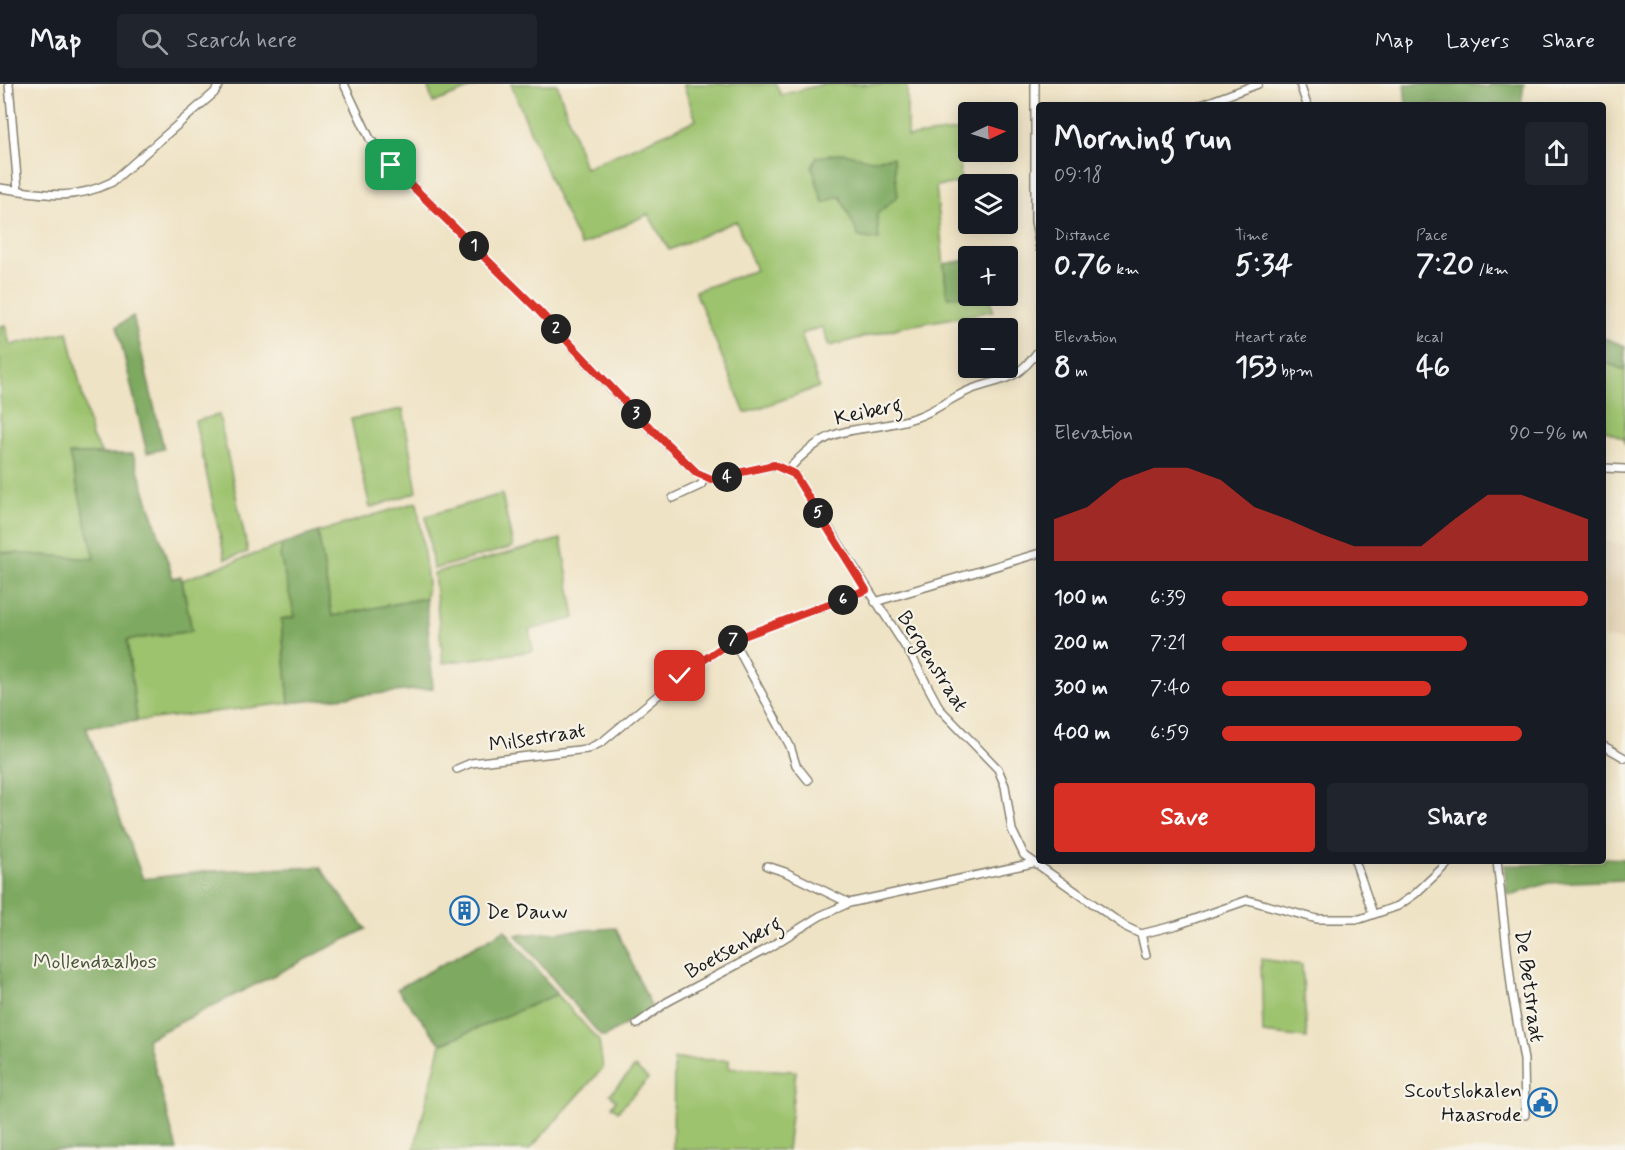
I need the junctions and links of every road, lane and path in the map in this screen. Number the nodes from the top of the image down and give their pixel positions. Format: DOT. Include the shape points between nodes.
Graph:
graph roads {
  1 [pos="9,84"];
  2 [pos="220,84"];
  3 [pos="344,84"];
  4 [pos="1035,84"];
  5 [pos="1258,84"];
  6 [pos="1300,84"];
  7 [pos="1209,102"];
  8 [pos="1306,102"];
  9 [pos="1036,126"];
  10 [pos="0,188"];
  11 [pos="18,190"];
  12 [pos="1036,227"];
  13 [pos="1036,354"];
  14 [pos="1606,468"];
  15 [pos="1625,469"];
  16 [pos="789,470"];
  17 [pos="705,477"];
  18 [pos="672,498"];
  19 [pos="1036,554"];
  20 [pos="866,590"];
  21 [pos="875,602"];
  22 [pos="733,640"];
  23 [pos="1606,747"];
  24 [pos="1625,758"];
  25 [pos="457,769"];
  26 [pos="808,780"];
  27 [pos="1033,863"];
  28 [pos="1356,864"];
  29 [pos="1447,864"];
  30 [pos="1497,864"];
  31 [pos="767,866"];
  32 [pos="849,903"];
  33 [pos="1373,914"];
  34 [pos="1141,934"];
  35 [pos="1146,956"];
  36 [pos="637,1024"];
  37 [pos="1525,1115"];
  1 -- 11 [label="street"];
  2 -- 11 [label="street" via="112,182 81,195 59,197"];
  3 -- 17 [label="street" via="370,139 396,170 538,310 642,420"];
  4 -- 9 [label="street"];
  5 -- 7 [label="street"];
  6 -- 8 [label="street"];
  9 -- 12 [label="street"];
  10 -- 11 [label="street"];
  13 -- 16 [label="street, Keiberg" via="1009,380 974,389 912,419 831,434"];
  14 -- 15 [label="street"];
  16 -- 17 [label="street" via="770,466 728,477"];
  16 -- 20 [label="street, Bergenstraat"];
  17 -- 18 [label="street" via="701,485"];
  19 -- 21 [label="street"];
  20 -- 21 [label="street, Bergenstraat"];
  20 -- 22 [label="street, Milsestraat"];
  21 -- 27 [label="street, Bergenstraat" via="947,720 998,769 1017,844"];
  22 -- 25 [label="street, Milsestraat" via="680,676 602,742 587,749"];
  22 -- 26 [label="street" via="796,765"];
  23 -- 24 [label="street"];
  27 -- 32 [label="street, Boetsenberg"];
  27 -- 34 [label="street, Bergenstraat"];
  28 -- 33 [label="street"];
  29 -- 33 [label="street" via="1413,896"];
  30 -- 37 [label="street, De Betstraat" via="1524,1060"];
  31 -- 32 [label="street"];
  32 -- 36 [label="street, Boetsenberg" via="667,1002"];
  33 -- 34 [label="street" via="1346,921 1324,920 1248,900"];
  34 -- 35 [label="street"];
}
